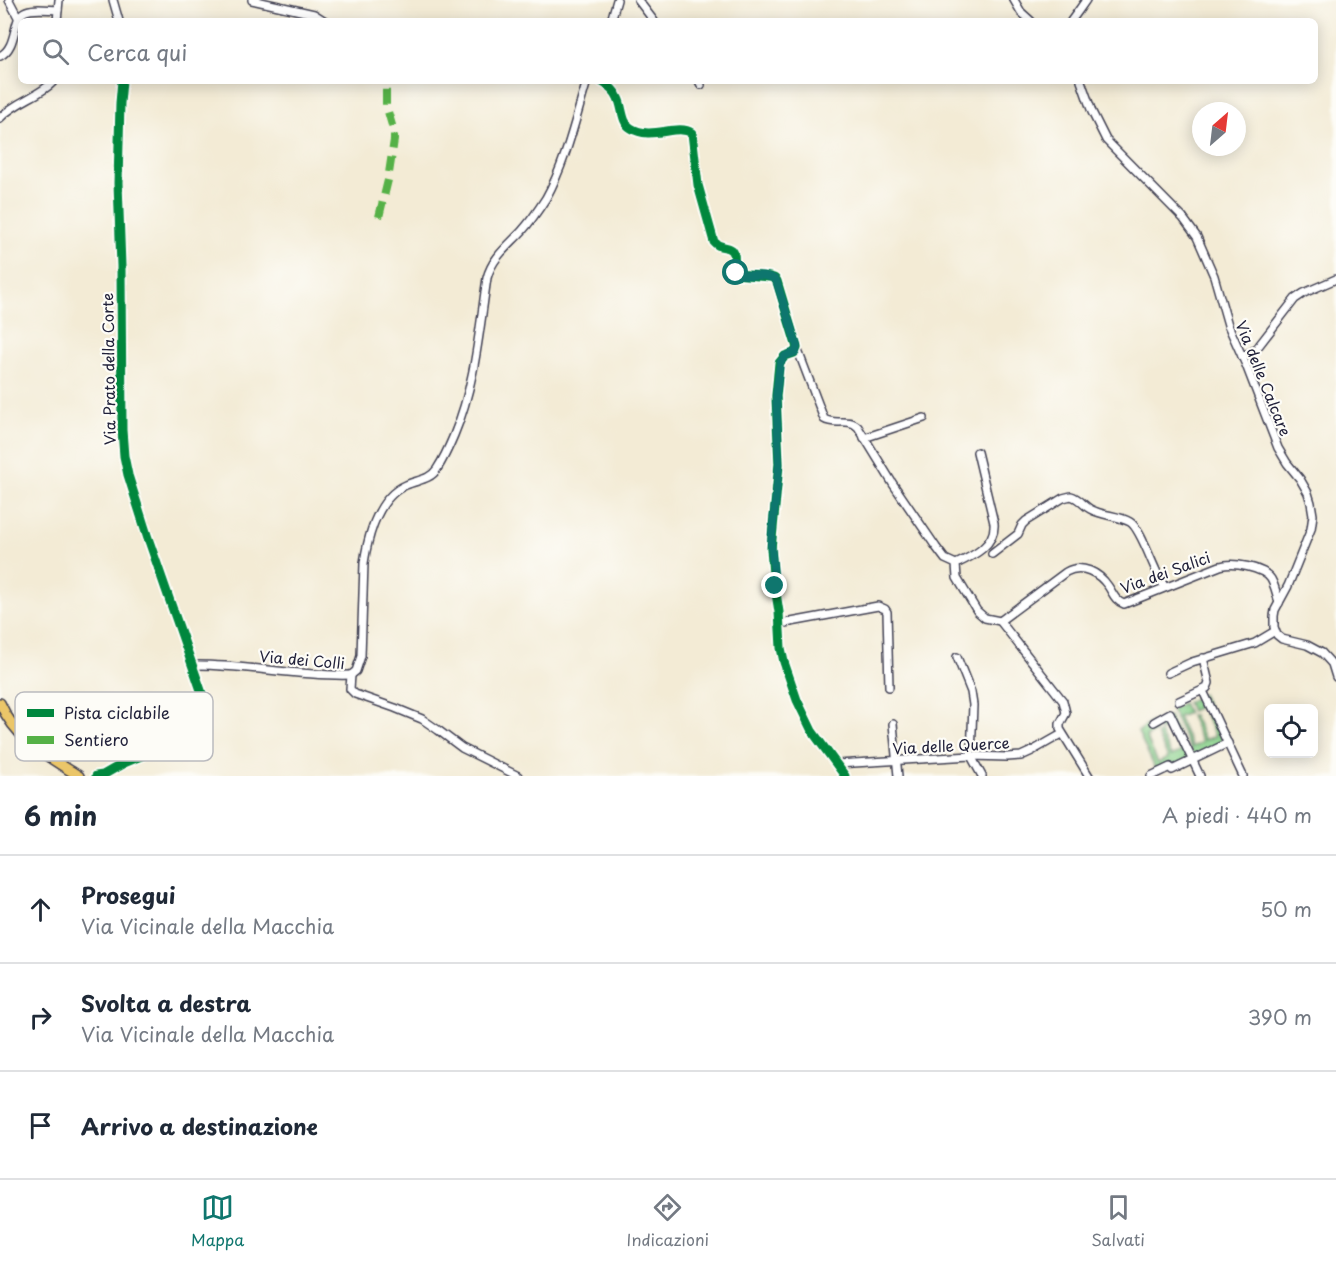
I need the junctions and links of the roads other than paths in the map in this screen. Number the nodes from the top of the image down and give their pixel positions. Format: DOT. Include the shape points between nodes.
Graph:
graph roads {
  1 [pos="9,0"];
  2 [pos="113,0"];
  3 [pos="252,0"];
  4 [pos="617,0"];
  5 [pos="638,0"];
  6 [pos="1014,0"];
  7 [pos="1086,0"];
  8 [pos="57,4"];
  9 [pos="18,18"];
  10 [pos="20,18"];
  11 [pos="118,18"];
  12 [pos="320,18"];
  13 [pos="612,18"];
  14 [pos="652,18"];
  15 [pos="1028,18"];
  16 [pos="1073,18"];
  17 [pos="18,22"];
  18 [pos="0,56"];
  19 [pos="52,84"];
  20 [pos="122,84"];
  21 [pos="586,84"];
  22 [pos="605,84"];
  23 [pos="1082,84"];
  24 [pos="0,118"];
  25 [pos="1336,279"];
  26 [pos="797,348"];
  27 [pos="1242,356"];
  28 [pos="924,418"];
  29 [pos="864,438"];
  30 [pos="977,452"];
  31 [pos="992,554"];
  32 [pos="956,564"];
  33 [pos="1165,587"];
  34 [pos="1279,603"];
  35 [pos="1000,621"];
  36 [pos="780,624"];
  37 [pos="1275,631"];
  38 [pos="957,657"];
  39 [pos="1203,658"];
  40 [pos="193,666"];
  41 [pos="1168,674"];
  42 [pos="351,675"];
  43 [pos="1336,677"];
  44 [pos="889,687"];
  45 [pos="1203,691"];
  46 [pos="201,692"];
  47 [pos="1179,701"];
  48 [pos="0,703"];
  49 [pos="1154,722"];
  50 [pos="893,724"];
  51 [pos="15,728"];
  52 [pos="1062,734"];
  53 [pos="1228,743"];
  54 [pos="971,756"];
  55 [pos="56,761"];
  56 [pos="131,761"];
  57 [pos="897,761"];
  58 [pos="1192,761"];
  59 [pos="837,764"];
  60 [pos="115,768"];
  61 [pos="1173,773"];
  62 [pos="79,776"];
  63 [pos="101,776"];
  64 [pos="112,776"];
  65 [pos="518,776"];
  66 [pos="845,776"];
  67 [pos="898,776"];
  68 [pos="982,776"];
  69 [pos="1089,776"];
  70 [pos="1151,776"];
  71 [pos="1200,776"];
  72 [pos="1243,776"];
  1 -- 9 [label="street"];
  2 -- 11 [label="street"];
  3 -- 12 [label="street"];
  4 -- 13 [label="street"];
  5 -- 14 [label="street"];
  6 -- 15 [label="street"];
  7 -- 16 [label="street"];
  8 -- 10 [label="street" via="27,11"];
  17 -- 18 [label="street" via="10,47"];
  19 -- 24 [label="street"];
  20 -- 40 [label="street, Via Prato della Corte" via="117,183 124,456"];
  21 -- 42 [label="street" via="546,196 489,270 469,393 449,447 433,474 391,494 375,522 364,563 360,661"];
  22 -- 26 [label="street" via="617,95 626,123 633,130 692,133 698,185 713,241 732,251 736,274 770,276 776,280"];
  23 -- 27 [label="street, Via delle Calcare" via="1106,140 1196,234"];
  25 -- 27 [label="street" via="1295,299 1257,348"];
  26 -- 29 [label="street" via="824,419 853,423"];
  26 -- 36 [label="street" via="780,363 776,396 779,464 771,544"];
  27 -- 34 [label="street, Via delle Calcare" via="1278,448 1312,506 1310,533"];
  28 -- 29 [label="street"];
  29 -- 32 [label="street" via="941,555"];
  30 -- 32 [label="street" via="994,530 976,554"];
  31 -- 33 [label="street" via="1018,534 1026,521 1071,496 1090,509 1134,525"];
  32 -- 35 [label="street" via="957,578 977,611 984,618"];
  33 -- 34 [label="street, Via dei Salici" via="1233,564 1268,575"];
  33 -- 35 [label="street, Via dei Salici" via="1122,604 1100,578 1076,568"];
  34 -- 37 [label="street, Via delle Calcare" via="1274,616"];
  35 -- 52 [label="street" via="1064,703"];
  36 -- 44 [label="street" via="878,606 885,609"];
  36 -- 59 [label="street" via="782,656 797,700 812,731"];
  37 -- 39 [label="street" via="1250,645"];
  37 -- 43 [label="street" via="1282,639 1322,653"];
  38 -- 54 [label="street" via="972,696"];
  39 -- 41 [label="street"];
  39 -- 45 [label="street" via="1209,683"];
  40 -- 42 [label="street, Via dei Colli"];
  40 -- 46 [label="street, Via Prato della Corte"];
  42 -- 65 [label="street, Via dei Colli" via="350,689 355,694 422,719 462,748"];
  45 -- 47 [label="street"];
  45 -- 53 [label="street"];
  48 -- 51 [label="main road"];
  49 -- 58 [label="street" via="1170,713"];
  50 -- 57 [label="street"];
  52 -- 54 [label="street, Via delle Querce" via="1021,756"];
  52 -- 69 [label="street"];
  53 -- 58 [label="street"];
  53 -- 72 [label="street"];
  54 -- 57 [label="street, Via delle Querce"];
  54 -- 68 [label="street"];
  55 -- 62 [label="main road"];
  56 -- 60 [label="street, Via Prato della Corte"];
  57 -- 59 [label="street, Via delle Querce"];
  57 -- 67 [label="street"];
  58 -- 61 [label="street"];
  58 -- 71 [label="street"];
  59 -- 66 [label="street"];
  60 -- 63 [label="street, Via Prato della Corte"];
  60 -- 64 [label="street"];
  61 -- 70 [label="street" via="1170,767"];
}
